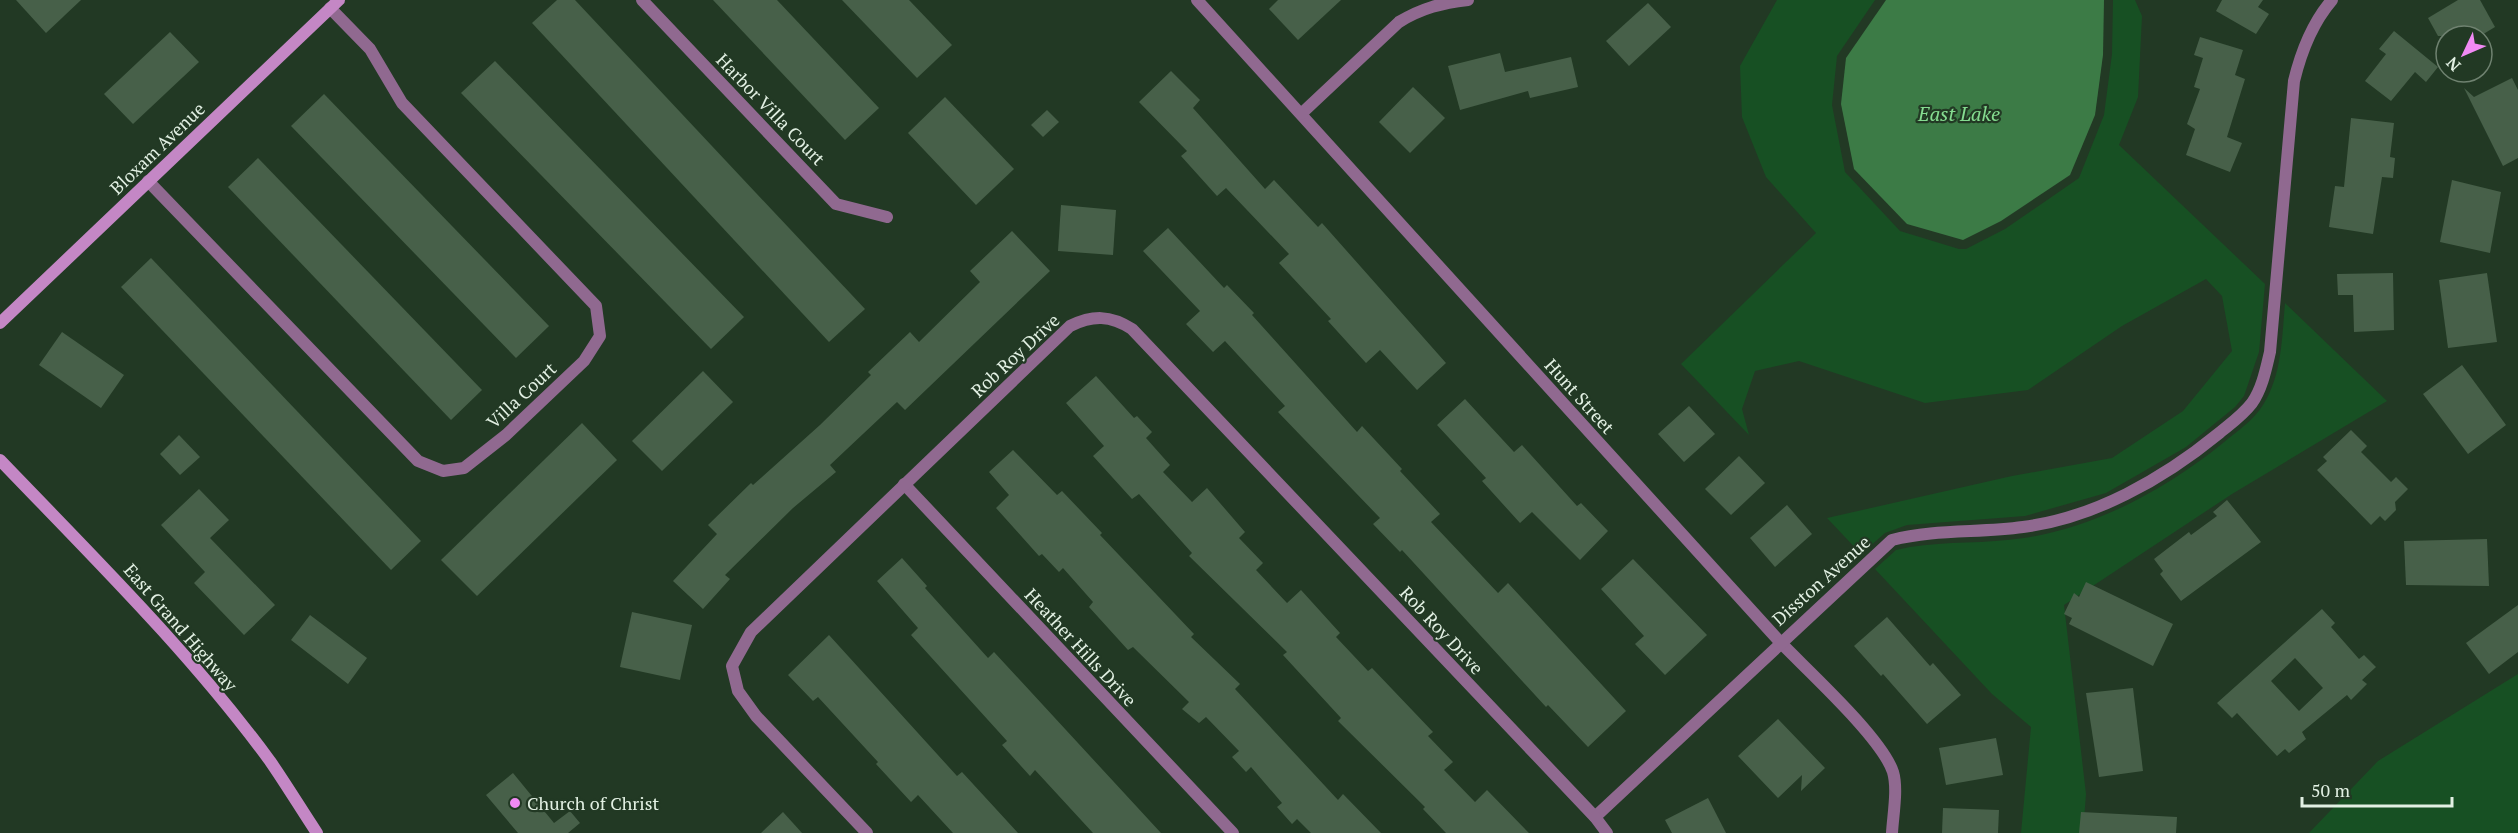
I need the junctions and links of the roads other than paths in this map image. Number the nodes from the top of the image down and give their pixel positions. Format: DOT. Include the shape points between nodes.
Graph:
graph roads {
  1 [pos="642,0"];
  2 [pos="1197,0"];
  3 [pos="1468,0"];
  4 [pos="2332,0"];
  5 [pos="335,4"];
  6 [pos="1301,114"];
  7 [pos="148,181"];
  8 [pos="887,217"];
  9 [pos="0,323"];
  10 [pos="0,460"];
  11 [pos="904,484"];
  12 [pos="1780,642"];
  13 [pos="1595,817"];
  14 [pos="317,833"];
  15 [pos="867,833"];
  16 [pos="1233,833"];
  17 [pos="1607,833"];
  18 [pos="1892,833"];
  1 -- 8 [label="street, Harbor Villa Court" via="836,204"];
  2 -- 6 [label="street, Hunt Street"];
  3 -- 6 [label="street" via="1426,8 1399,22"];
  4 -- 12 [label="street, Disston Avenue" via="2313,30 2294,81 2270,352 2263,380 2242,414 2191,456 2109,503 2025,527 1930,533 1892,540"];
  5 -- 7 [label="street, Bloxam Avenue"];
  5 -- 7 [label="street, Villa Court" via="370,49 402,103 596,306 600,336 584,361 507,435 464,468 443,471 418,461"];
  6 -- 12 [label="street, Hunt Street"];
  7 -- 9 [label="street, Bloxam Avenue"];
  10 -- 14 [label="street, East Grand Highway" via="140,605 208,683 270,761"];
  11 -- 13 [label="street, Rob Roy Drive" via="1070,326 1085,318 1119,320 1132,329"];
  11 -- 15 [label="street, Rob Roy Drive" via="751,632 732,666 738,691 756,716"];
  11 -- 16 [label="street, Heather Hills Drive"];
  12 -- 13 [label="street, Disston Avenue"];
  12 -- 18 [label="street, Hunt Street" via="1886,756 1894,775"];
  13 -- 17 [label="street, Rob Roy Drive"];
}
